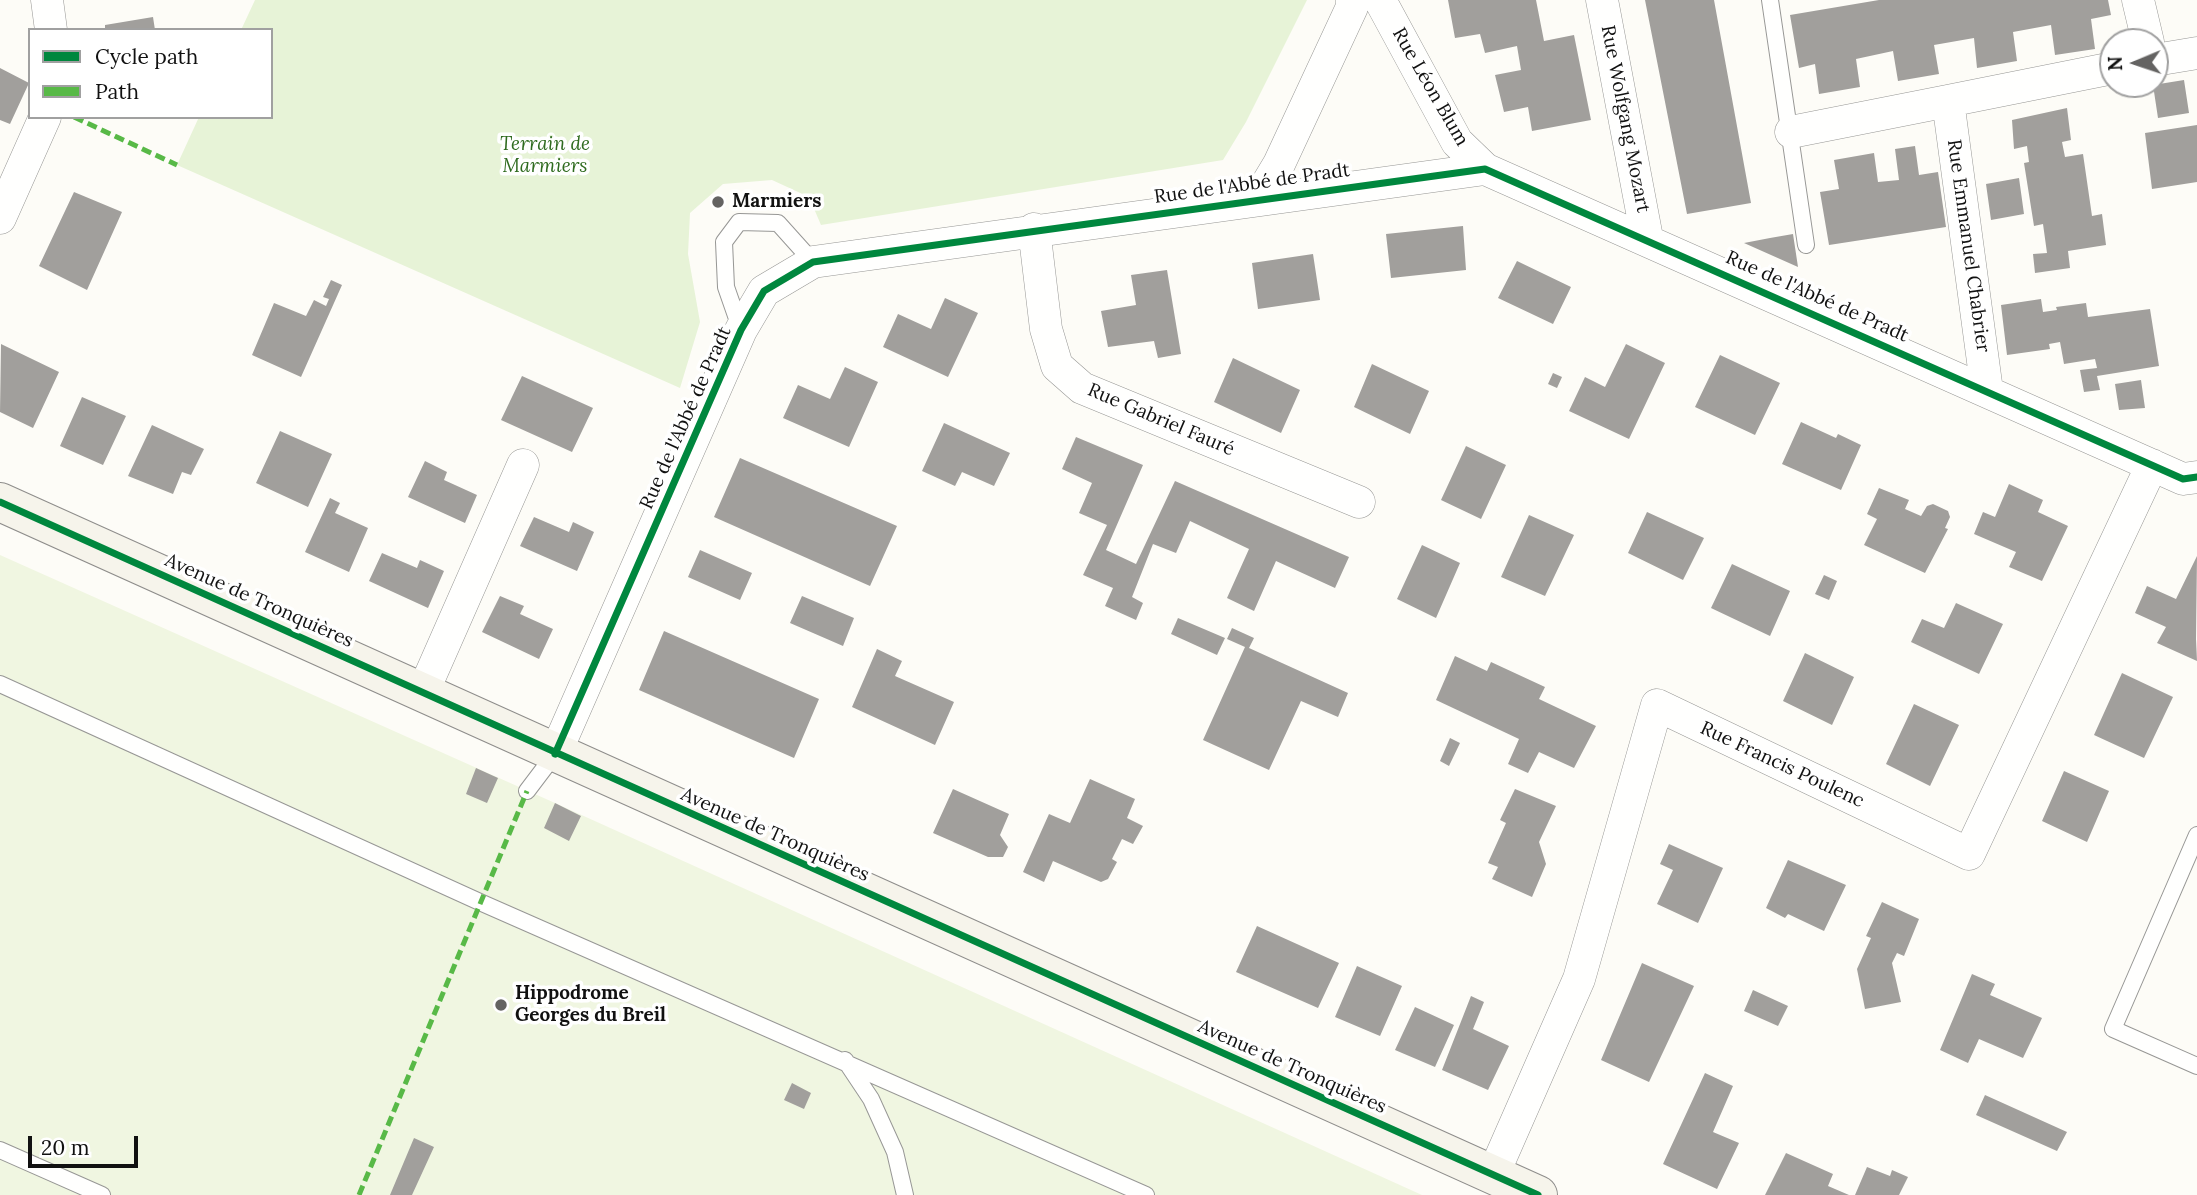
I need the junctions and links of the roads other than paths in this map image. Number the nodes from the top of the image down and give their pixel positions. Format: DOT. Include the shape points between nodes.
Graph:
graph roads {
  1 [pos="47,0"];
  2 [pos="1352,0"];
  3 [pos="1380,0"];
  4 [pos="1602,0"];
  5 [pos="1770,0"];
  6 [pos="2138,0"];
  7 [pos="51,28"];
  8 [pos="2145,28"];
  9 [pos="2197,53"];
  10 [pos="2169,58"];
  11 [pos="2099,71"];
  12 [pos="1948,101"];
  13 [pos="44,119"];
  14 [pos="1791,132"];
  15 [pos="1485,169"];
  16 [pos="1258,199"];
  17 [pos="0,218"];
  18 [pos="1034,229"];
  19 [pos="1647,238"];
  20 [pos="1806,245"];
  21 [pos="813,262"];
  22 [pos="741,330"];
  23 [pos="1987,391"];
  24 [pos="523,465"];
  25 [pos="2152,465"];
  26 [pos="2197,477"];
  27 [pos="0,502"];
  28 [pos="1359,502"];
  29 [pos="0,684"];
  30 [pos="423,692"];
  31 [pos="555,754"];
  32 [pos="527,791"];
  33 [pos="2197,835"];
  34 [pos="845,1060"];
  35 [pos="2197,1066"];
  36 [pos="0,1150"];
  37 [pos="1493,1175"];
  38 [pos="102,1195"];
  39 [pos="905,1195"];
  40 [pos="1146,1195"];
  41 [pos="1538,1195"];
  1 -- 7 [label="street"];
  2 -- 16 [label="street" via="1279,164"];
  3 -- 15 [label="street, Rue Léon Blum" via="1457,142"];
  4 -- 19 [label="street, Rue Wolfgang Mozart"];
  5 -- 14 [label="lane"];
  6 -- 8 [label="street"];
  9 -- 10 [label="street"];
  11 -- 12 [label="street"];
  12 -- 14 [label="street"];
  12 -- 23 [label="street, Rue Emmanuel Chabrier"];
  13 -- 17 [label="street"];
  14 -- 20 [label="lane"];
  15 -- 16 [label="street, Rue de l'Abbé de Pradt"];
  15 -- 19 [label="street, Rue de l'Abbé de Pradt"];
  16 -- 18 [label="street, Rue de l'Abbé de Pradt"];
  18 -- 21 [label="street, Rue de l'Abbé de Pradt"];
  18 -- 28 [label="street, Rue Gabriel Fauré" via="1046,329 1057,366 1082,388"];
  19 -- 23 [label="street, Rue de l'Abbé de Pradt"];
  21 -- 22 [label="street, Rue de l'Abbé de Pradt" via="764,291"];
  21 -- 22 [label="lane" via="778,223 739,222 724,242 726,286"];
  22 -- 31 [label="street, Rue de l'Abbé de Pradt"];
  23 -- 25 [label="street, Rue de l'Abbé de Pradt"];
  24 -- 30 [label="street"];
  25 -- 26 [label="street, Rue de l'Abbé de Pradt" via="2183,479"];
  25 -- 37 [label="street, Rue Francis Poulenc" via="1969,854 1657,705 1579,979"];
  27 -- 30 [label="street, Avenue de Tronquières"];
  29 -- 34 [label="lane"];
  30 -- 31 [label="street, Avenue de Tronquières"];
  31 -- 32 [label="lane"];
  31 -- 37 [label="street, Avenue de Tronquières"];
  33 -- 35 [label="lane" via="2113,1029"];
  34 -- 39 [label="lane" via="871,1099 890,1141"];
  34 -- 40 [label="lane"];
  36 -- 38 [label="lane"];
  37 -- 41 [label="street, Avenue de Tronquières"];
}
